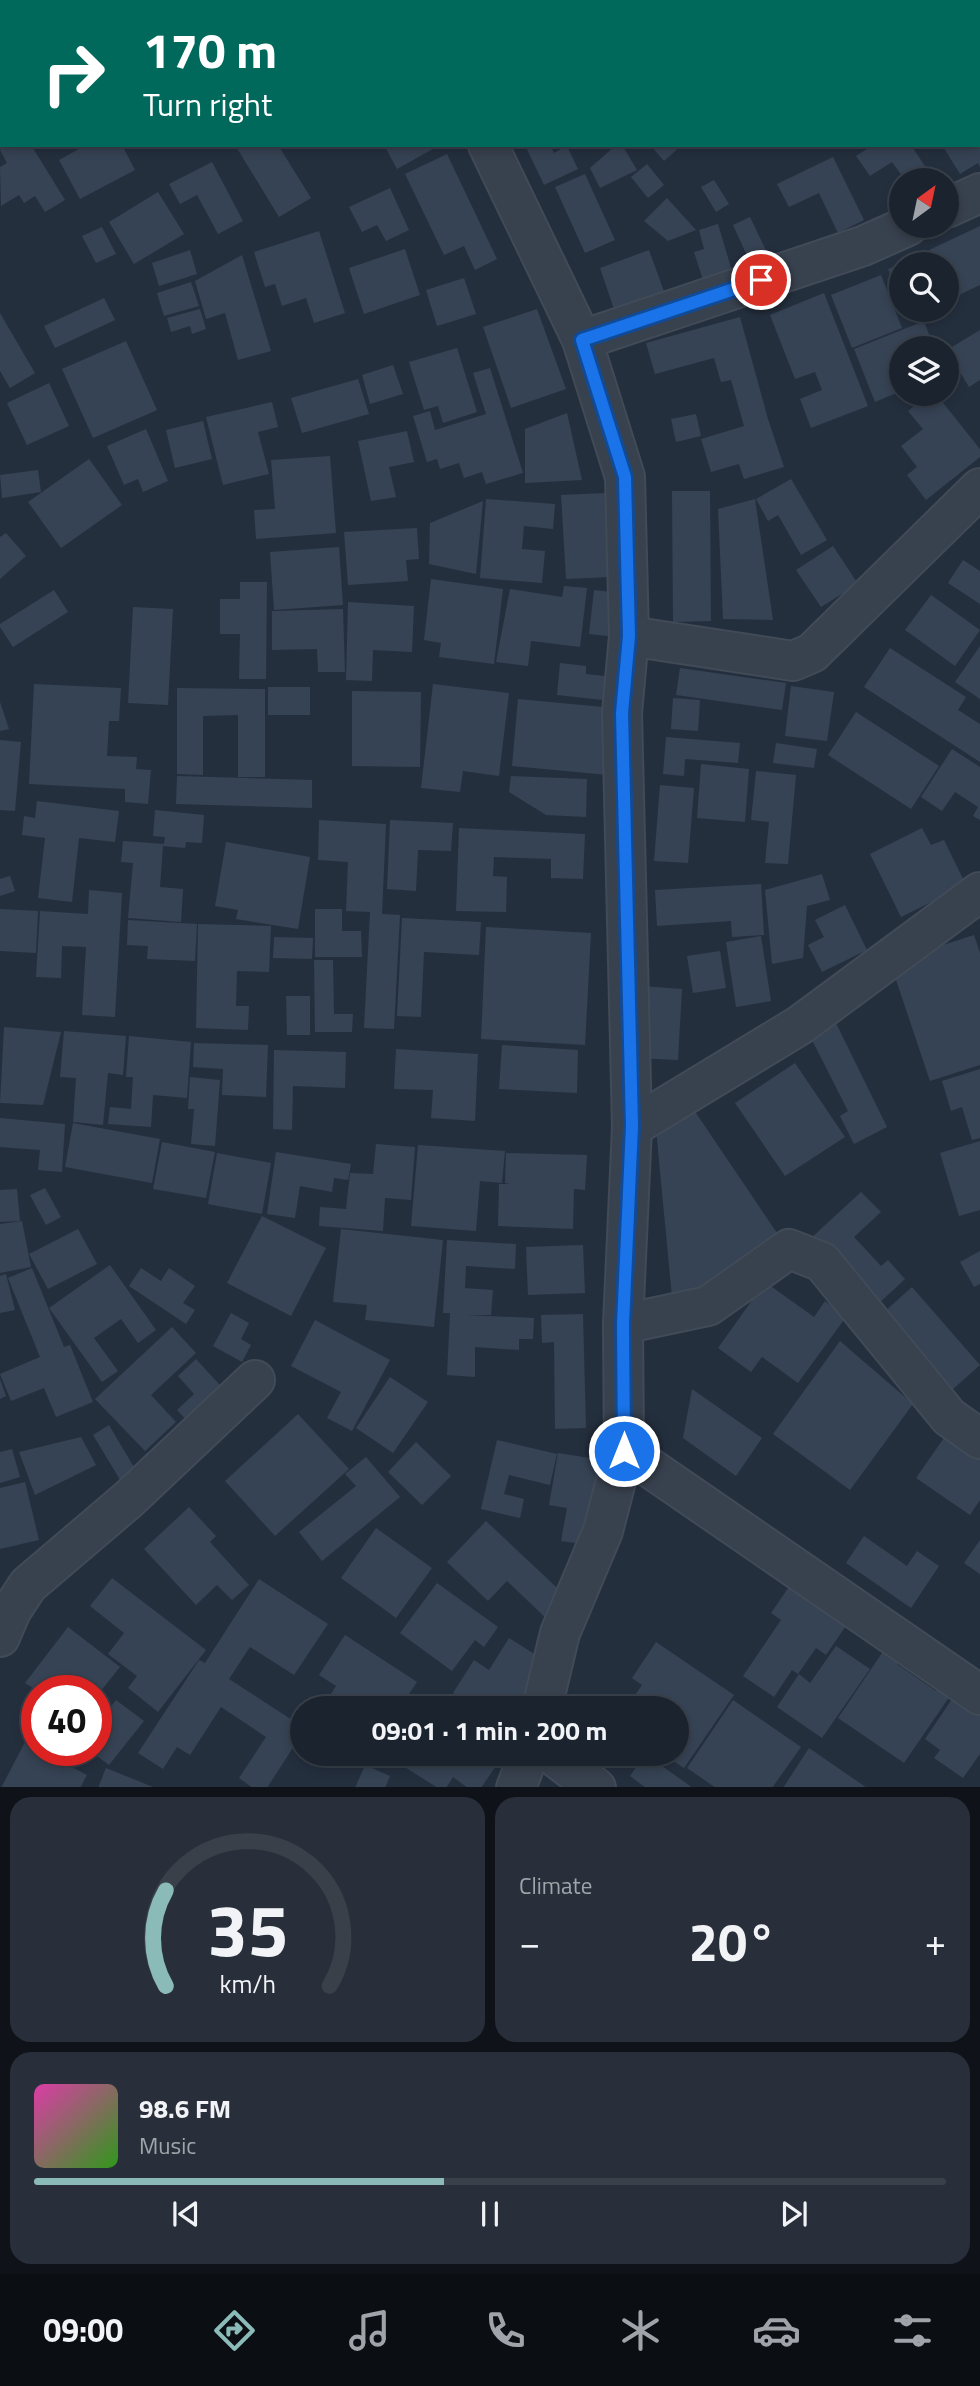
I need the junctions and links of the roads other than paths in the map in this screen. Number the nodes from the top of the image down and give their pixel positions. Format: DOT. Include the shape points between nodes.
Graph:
graph roads {
  1 [pos="489,147"];
  2 [pos="980,193"];
  3 [pos="959,203"];
  4 [pos="889,234"];
  5 [pos="582,340"];
  6 [pos="980,488"];
  7 [pos="629,636"];
  8 [pos="980,892"];
  9 [pos="632,1126"];
  10 [pos="623,1324"];
  11 [pos="254,1380"];
  12 [pos="980,1439"];
  13 [pos="624,1451"];
  14 [pos="0,1637"];
  15 [pos="980,1695"];
  16 [pos="545,1696"];
  17 [pos="524,1766"];
  18 [pos="567,1766"];
  19 [pos="516,1787"];
  20 [pos="596,1787"];
  1 -- 5 [label="street"];
  2 -- 3 [label="street"];
  4 -- 5 [label="street"];
  5 -- 7 [label="street" via="625,477"];
  6 -- 7 [label="street" via="812,653 793,660"];
  7 -- 9 [label="street" via="622,713"];
  8 -- 9 [label="street" via="800,1025"];
  9 -- 10 [label="street"];
  10 -- 12 [label="street" via="708,1306 789,1249 822,1262 949,1417"];
  10 -- 13 [label="street"];
  11 -- 14 [label="street" via="129,1499 28,1585"];
  13 -- 15 [label="street"];
  13 -- 16 [label="street" via="603,1531 560,1633"];
  17 -- 19 [label="street"];
  18 -- 20 [label="street"];
}
